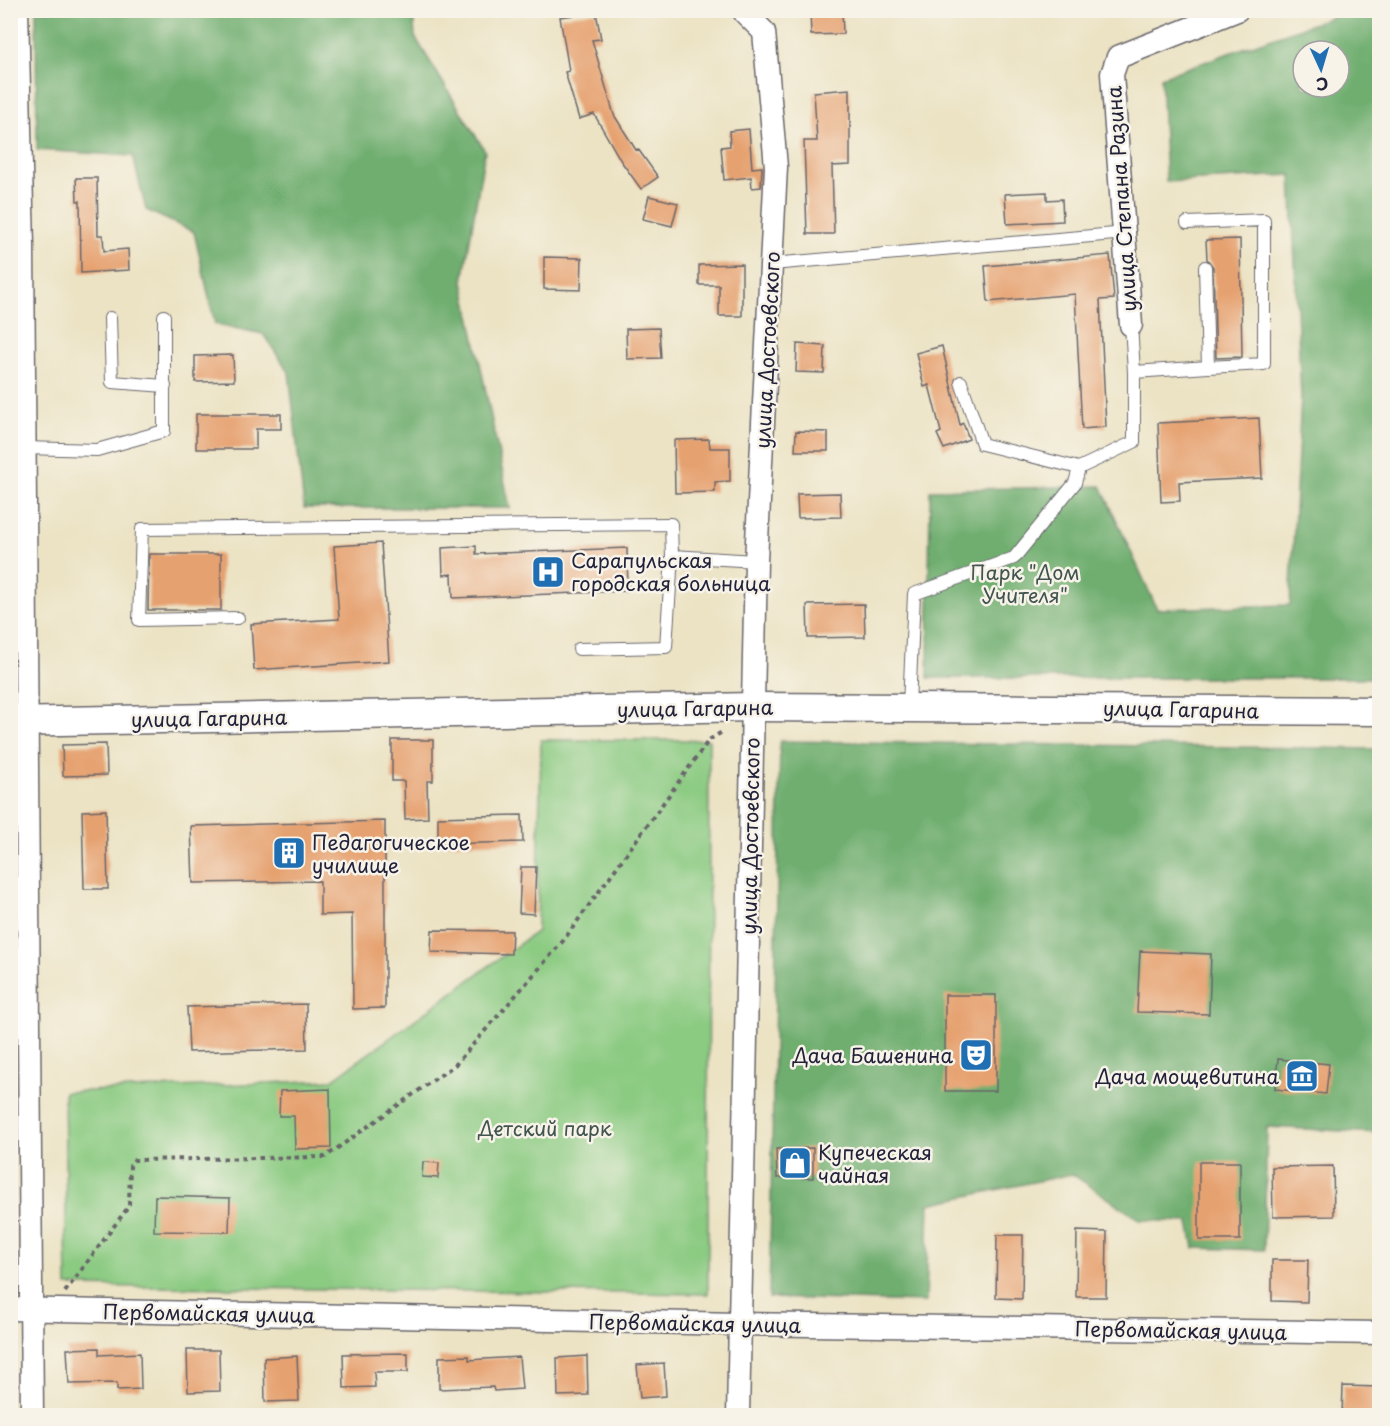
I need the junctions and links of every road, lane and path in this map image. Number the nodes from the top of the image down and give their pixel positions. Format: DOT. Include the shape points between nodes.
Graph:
graph roads {
  1 [pos="17,10"];
  2 [pos="1237,10"];
  3 [pos="745,13"];
  4 [pos="15,192"];
  5 [pos="1187,223"];
  6 [pos="1126,233"];
  7 [pos="772,264"];
  8 [pos="1205,267"];
  9 [pos="165,316"];
  10 [pos="111,318"];
  11 [pos="1131,325"];
  12 [pos="1208,367"];
  13 [pos="1134,372"];
  14 [pos="961,382"];
  15 [pos="165,386"];
  16 [pos="24,448"];
  17 [pos="1079,468"];
  18 [pos="672,556"];
  19 [pos="756,561"];
  20 [pos="238,618"];
  21 [pos="579,649"];
  22 [pos="909,706"];
  23 [pos="753,707"];
  24 [pos="1380,711"];
  25 [pos="19,722"];
  26 [pos="725,730"];
  27 [pos="21,1309"];
  28 [pos="58,1310"];
  29 [pos="739,1324"];
  30 [pos="1380,1333"];
  31 [pos="32,1416"];
  32 [pos="738,1416"];
  1 -- 4 [label="street"];
  2 -- 6 [label="street, улица Степана Разина" via="1118,57 1112,74"];
  3 -- 7 [label="street, улица Достоевского" via="764,32 776,167"];
  4 -- 16 [label="street" via="23,246"];
  5 -- 12 [label="lane" via="1264,220 1264,364"];
  6 -- 7 [label="lane"];
  6 -- 11 [label="street, улица Степана Разина"];
  7 -- 19 [label="street, улица Достоевского"];
  8 -- 12 [label="lane"];
  9 -- 15 [label="lane"];
  10 -- 15 [label="lane" via="112,382"];
  11 -- 13 [label="lane"];
  12 -- 13 [label="lane"];
  13 -- 17 [label="lane" via="1134,442"];
  14 -- 17 [label="lane" via="982,444"];
  15 -- 16 [label="lane" via="164,431 97,450"];
  16 -- 25 [label="street"];
  17 -- 22 [label="lane" via="1075,483 1014,558 914,594"];
  18 -- 19 [label="lane"];
  18 -- 20 [label="lane" via="671,524 142,529 139,620"];
  18 -- 21 [label="lane" via="666,647"];
  19 -- 23 [label="street, улица Достоевского"];
  22 -- 23 [label="street, улица Гагарина"];
  22 -- 24 [label="street, улица Гагарина"];
  23 -- 25 [label="street, улица Гагарина"];
  23 -- 29 [label="street, улица Достоевского"];
  25 -- 27 [label="street"];
  26 -- 28 [label="path" via="709,740 564,941 456,1064 325,1157 134,1160 130,1166 129,1206 67,1286"];
  27 -- 28 [label="street, Первомайская улица"];
  27 -- 31 [label="street"];
  28 -- 29 [label="street, Первомайская улица"];
  29 -- 30 [label="street, Первомайская улица"];
  29 -- 32 [label="street, улица Достоевского"];
}
